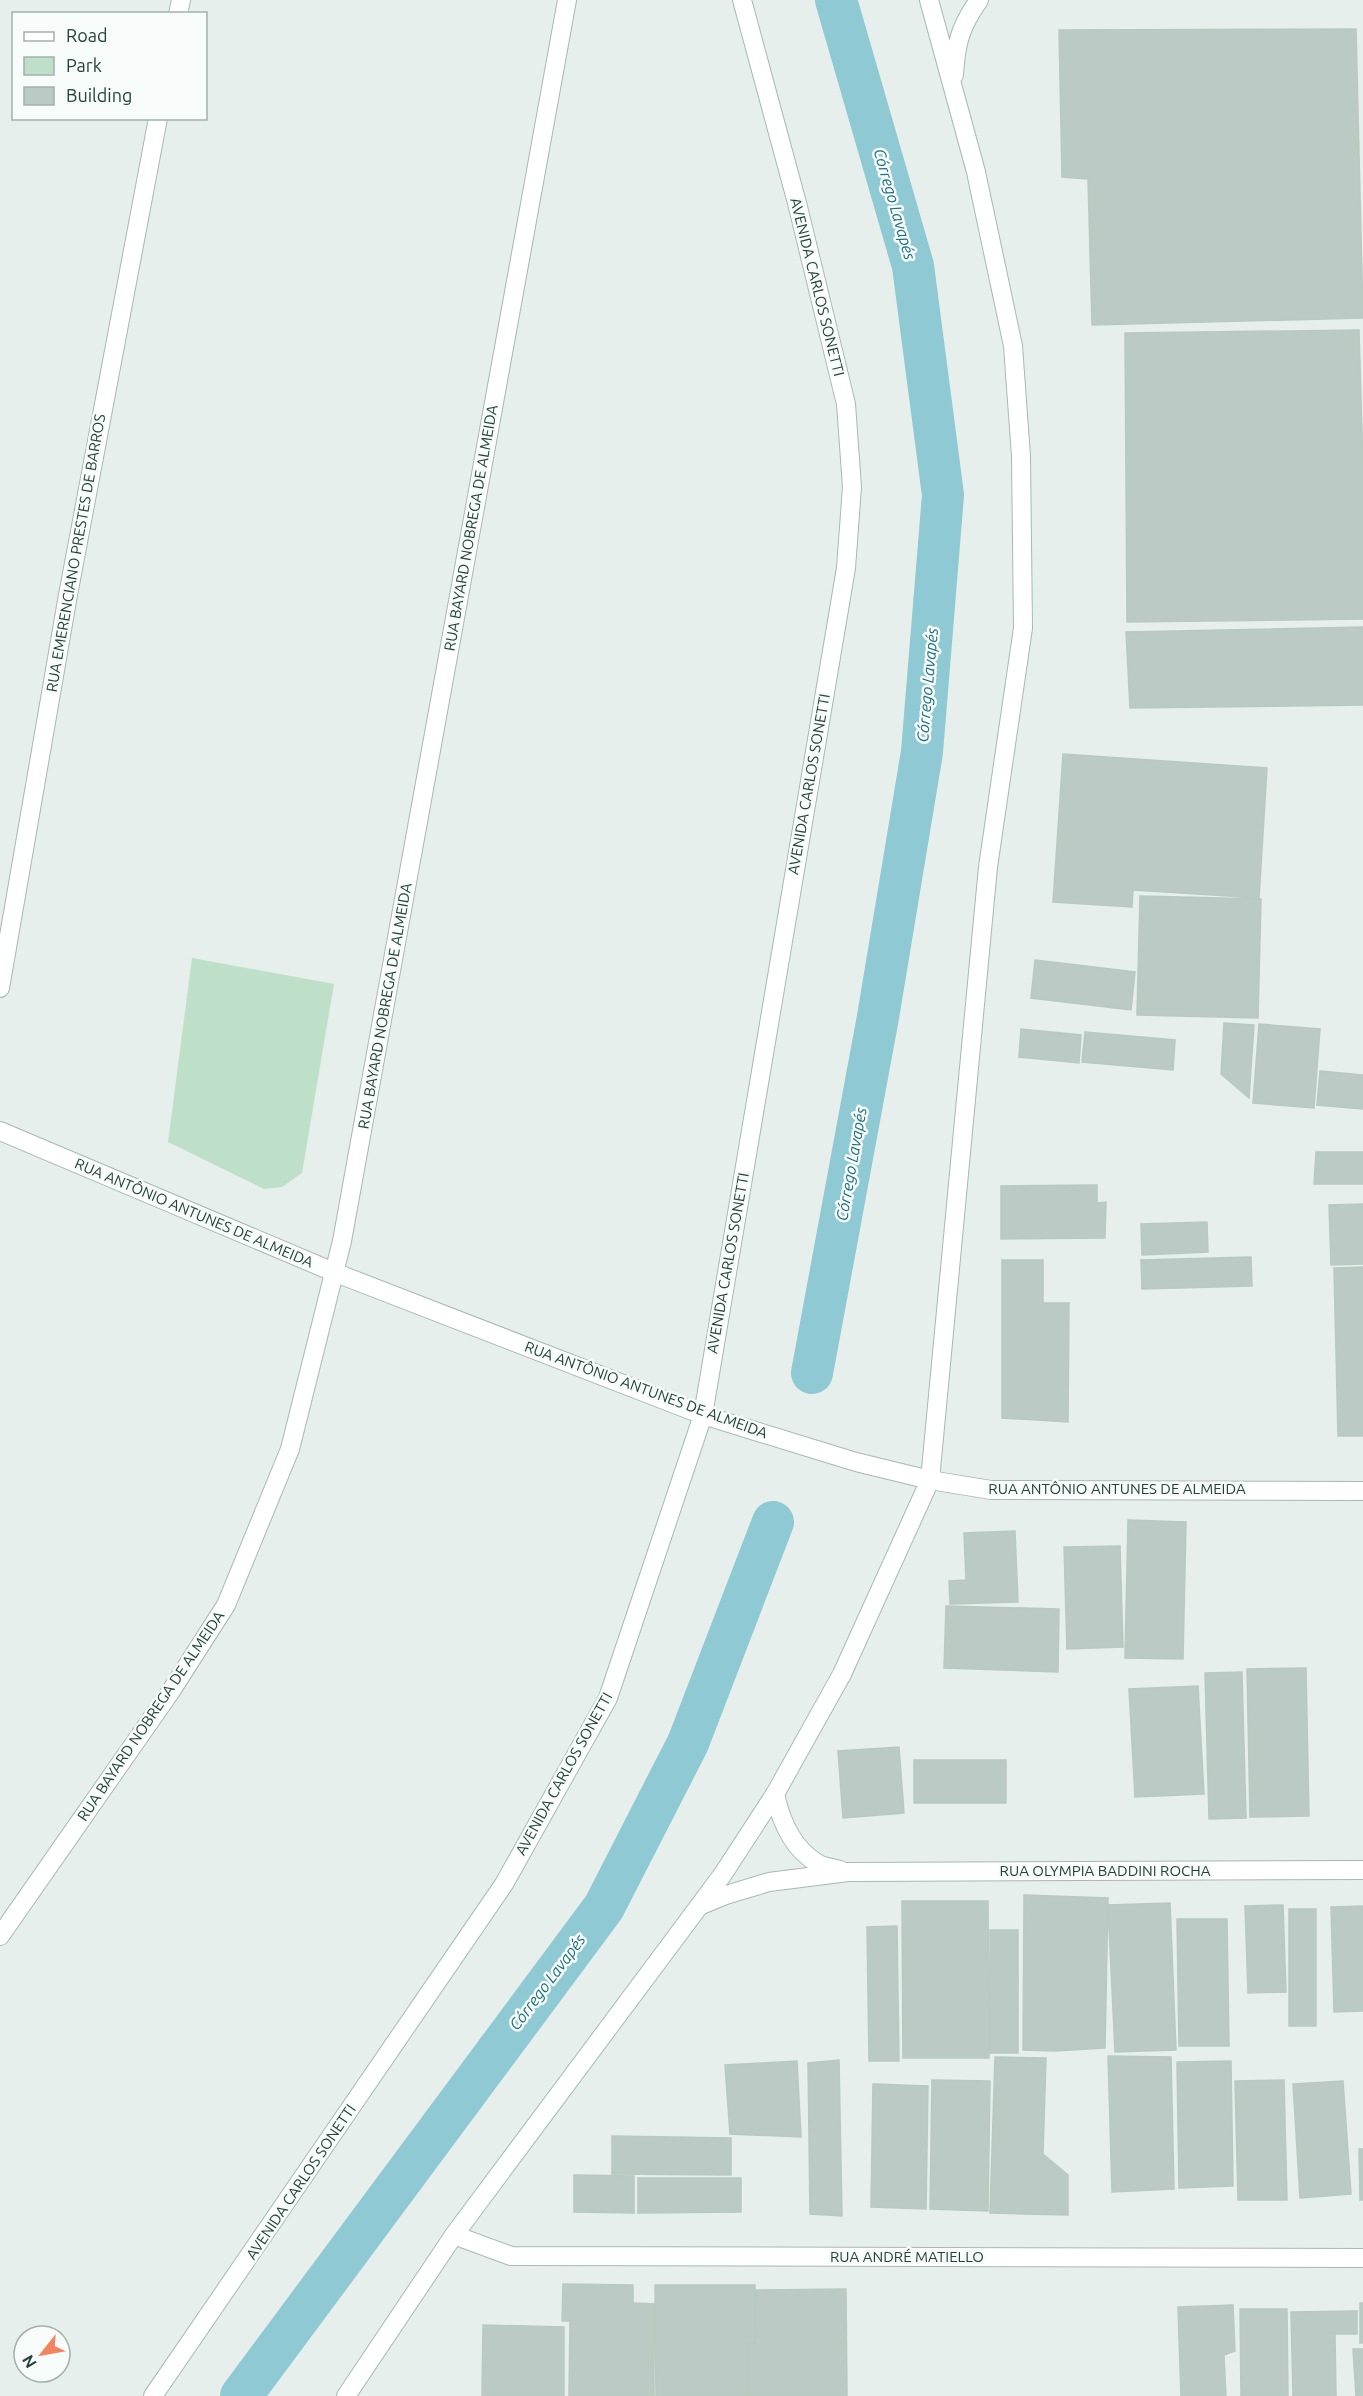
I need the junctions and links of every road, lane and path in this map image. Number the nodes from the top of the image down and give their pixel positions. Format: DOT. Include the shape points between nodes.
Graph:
graph roads {
  1 [pos="567,0"];
  2 [pos="742,0"];
  3 [pos="929,0"];
  4 [pos="979,0"];
  5 [pos="953,89"];
  6 [pos="158,120"];
  7 [pos="0,988"];
  8 [pos="0,1131"];
  9 [pos="336,1273"];
  10 [pos="703,1414"];
  11 [pos="930,1480"];
  12 [pos="1363,1491"];
  13 [pos="776,1794"];
  14 [pos="1363,1870"];
  15 [pos="848,1872"];
  16 [pos="699,1906"];
  17 [pos="0,1936"];
  18 [pos="454,2235"];
  19 [pos="1363,2258"];
  20 [pos="153,2396"];
  21 [pos="346,2396"];
  1 -- 9 [label="street, RUA BAYARD NOBREGA DE ALMEIDA"];
  2 -- 10 [label="street, AVENIDA CARLOS SONETTI" via="846,404 852,487 846,567"];
  3 -- 5 [label="street"];
  4 -- 5 [label="street" via="964,21"];
  5 -- 11 [label="street" via="976,172 1013,346 1021,456 1023,628 988,867"];
  6 -- 7 [label="street, RUA EMERENCIANO PRESTES DE BARROS" via="68,595"];
  8 -- 9 [label="street, RUA ANTÔNIO ANTUNES DE ALMEIDA"];
  9 -- 10 [label="street, RUA ANTÔNIO ANTUNES DE ALMEIDA"];
  9 -- 17 [label="street, RUA BAYARD NOBREGA DE ALMEIDA" via="291,1449 226,1605 171,1691"];
  10 -- 11 [label="street, RUA ANTÔNIO ANTUNES DE ALMEIDA" via="856,1462"];
  10 -- 20 [label="street, AVENIDA CARLOS SONETTI" via="608,1698 574,1760 504,1884"];
  11 -- 12 [label="street, RUA ANTÔNIO ANTUNES DE ALMEIDA" via="991,1490"];
  11 -- 13 [label="street" via="842,1674"];
  13 -- 15 [label="street, RUA OLYMPIA BADDINI ROCHA" via="779,1815 792,1842 818,1864"];
  13 -- 16 [label="street"];
  14 -- 15 [label="street, RUA OLYMPIA BADDINI ROCHA"];
  15 -- 16 [label="street, RUA OLYMPIA BADDINI ROCHA" via="770,1882"];
  16 -- 18 [label="street"];
  18 -- 19 [label="street, RUA ANDRÉ MATIELLO" via="511,2256"];
  18 -- 21 [label="street"];
}
